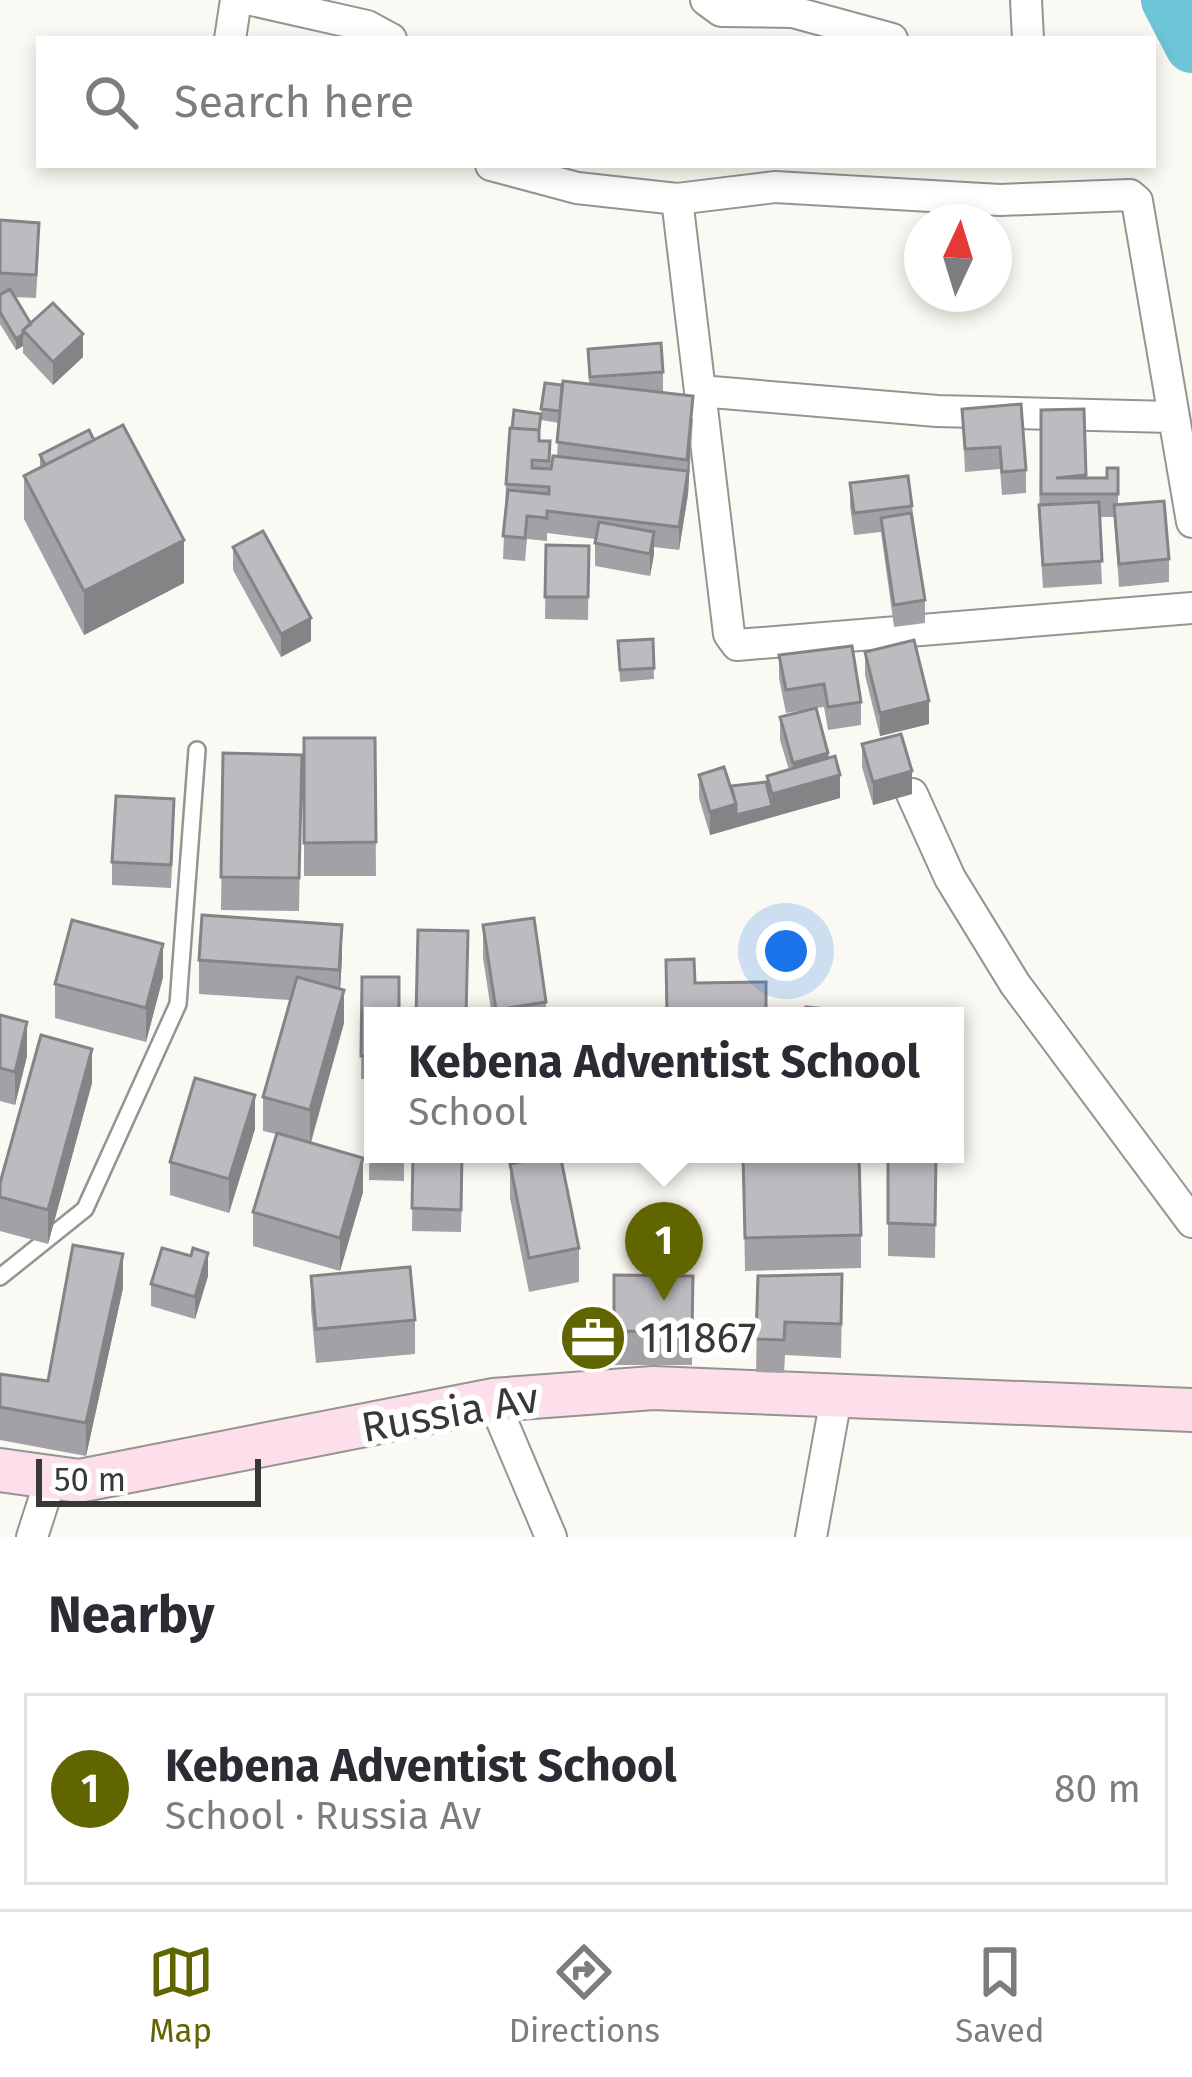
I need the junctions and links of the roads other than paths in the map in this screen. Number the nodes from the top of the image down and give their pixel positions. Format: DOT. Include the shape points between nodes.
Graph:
graph roads {
  1 [pos="236,0"];
  2 [pos="252,0"];
  3 [pos="706,0"];
  4 [pos="1026,0"];
  5 [pos="230,36"];
  6 [pos="385,36"];
  7 [pos="881,36"];
  8 [pos="1028,36"];
  9 [pos="502,168"];
  10 [pos="677,199"];
  11 [pos="700,391"];
  12 [pos="1170,417"];
  13 [pos="1192,521"];
  14 [pos="1192,608"];
  15 [pos="197,750"];
  16 [pos="912,794"];
  17 [pos="1192,1222"];
  18 [pos="0,1277"];
  19 [pos="836,1398"];
  20 [pos="493,1400"];
  21 [pos="1192,1410"];
  22 [pos="0,1471"];
  23 [pos="50,1481"];
  24 [pos="32,1537"];
  25 [pos="551,1537"];
  26 [pos="811,1537"];
  1 -- 5 [label="street"];
  2 -- 6 [label="street"];
  3 -- 7 [label="street" via="722,11 793,12"];
  4 -- 8 [label="street"];
  9 -- 10 [label="street" via="577,188"];
  10 -- 11 [label="street"];
  10 -- 12 [label="street" via="775,187 1000,200 1130,196"];
  11 -- 12 [label="street" via="937,411"];
  11 -- 14 [label="street" via="729,634 737,645"];
  12 -- 13 [label="street"];
  15 -- 18 [label="lane" via="178,1004 85,1209"];
  16 -- 17 [label="street" via="950,878 1015,984"];
  19 -- 20 [label="main road, Russia Av" via="653,1388"];
  19 -- 21 [label="main road, Russia Av"];
  19 -- 26 [label="street"];
  20 -- 23 [label="main road, Russia Av"];
  20 -- 25 [label="street"];
  22 -- 23 [label="main road, Russia Av"];
  23 -- 24 [label="street"];
}
